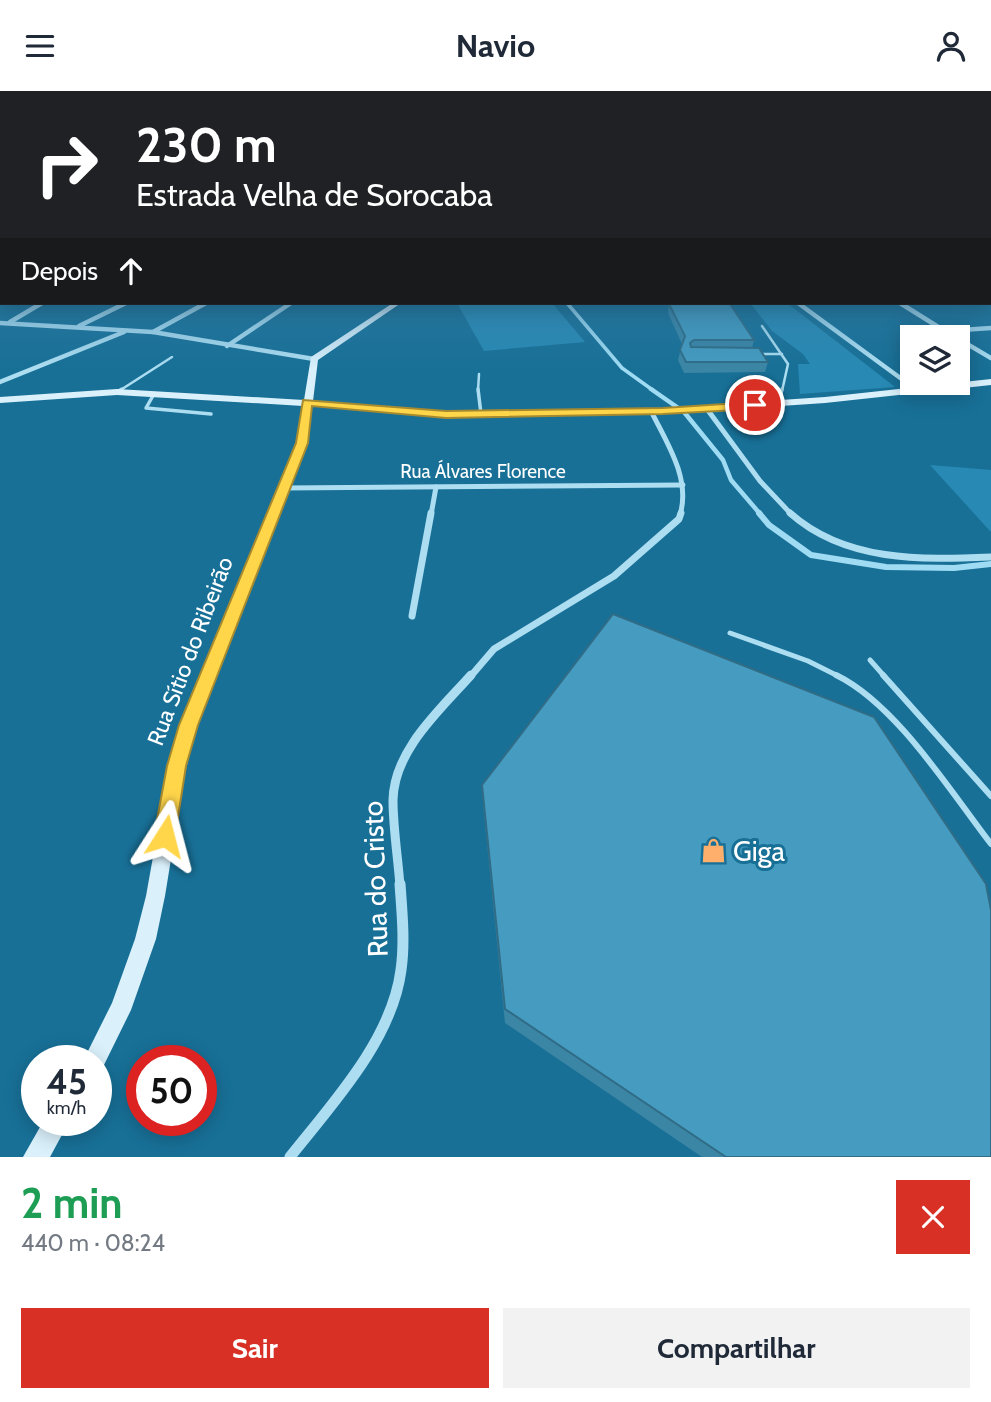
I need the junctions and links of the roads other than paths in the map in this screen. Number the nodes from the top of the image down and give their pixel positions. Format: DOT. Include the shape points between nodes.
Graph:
graph roads {
  1 [pos="39,305"];
  2 [pos="122,305"];
  3 [pos="202,305"];
  4 [pos="289,305"];
  5 [pos="394,305"];
  6 [pos="801,305"];
  7 [pos="903,305"];
  8 [pos="0,323"];
  9 [pos="8,323"];
  10 [pos="935,325"];
  11 [pos="762,326"];
  12 [pos="77,327"];
  13 [pos="991,328"];
  14 [pos="970,329"];
  15 [pos="127,331"];
  16 [pos="153,332"];
  17 [pos="226,346"];
  18 [pos="970,346"];
  19 [pos="756,354"];
  20 [pos="782,354"];
  21 [pos="172,357"];
  22 [pos="991,358"];
  23 [pos="314,359"];
  24 [pos="479,374"];
  25 [pos="900,378"];
  26 [pos="0,382"];
  27 [pos="991,382"];
  28 [pos="970,385"];
  29 [pos="117,392"];
  30 [pos="900,393"];
  31 [pos="154,394"];
  32 [pos="0,400"];
  33 [pos="307,403"];
  34 [pos="779,404"];
  35 [pos="703,410"];
  36 [pos="651,411"];
  37 [pos="211,414"];
  38 [pos="481,414"];
  39 [pos="683,485"];
  40 [pos="436,487"];
  41 [pos="284,488"];
  42 [pos="991,557"];
  43 [pos="412,616"];
  44 [pos="730,633"];
  45 [pos="870,660"];
  46 [pos="991,796"];
  47 [pos="991,844"];
  48 [pos="102,1045"];
  49 [pos="48,1136"];
  50 [pos="36,1157"];
  51 [pos="290,1157"];
  1 -- 9 [label="street"];
  2 -- 12 [label="street"];
  3 -- 16 [label="street"];
  4 -- 17 [label="street"];
  5 -- 23 [label="main road"];
  6 -- 25 [label="street"];
  7 -- 10 [label="street"];
  8 -- 9 [label="street"];
  9 -- 12 [label="street"];
  11 -- 20 [label="lane"];
  12 -- 15 [label="street"];
  13 -- 14 [label="street"];
  15 -- 16 [label="street"];
  15 -- 26 [label="street"];
  16 -- 17 [label="street"];
  17 -- 23 [label="street"];
  18 -- 22 [label="street"];
  19 -- 20 [label="lane"];
  20 -- 34 [label="lane" via="788,365"];
  21 -- 29 [label="lane"];
  23 -- 33 [label="main road, Rua Sítio do Ribeirão"];
  24 -- 38 [label="lane"];
  27 -- 28 [label="main road"];
  29 -- 31 [label="main road"];
  29 -- 32 [label="main road"];
  30 -- 34 [label="main road"];
  31 -- 33 [label="main road"];
  31 -- 37 [label="lane" via="146,408"];
  33 -- 38 [label="main road"];
  33 -- 41 [label="main road, Rua Sítio do Ribeirão" via="302,443"];
  34 -- 35 [label="main road"];
  35 -- 36 [label="main road"];
  35 -- 42 [label="street" via="779,505 804,526 858,550 893,558"];
  36 -- 38 [label="main road"];
  36 -- 39 [label="street, Rua do Cristo"];
  39 -- 40 [label="street, Rua Álvares Florence"];
  39 -- 51 [label="street, Rua do Cristo" via="679,519 614,576 494,649 419,734 400,767 393,798 402,916 401,971 388,1015 360,1067"];
  40 -- 41 [label="street, Rua Álvares Florence"];
  40 -- 43 [label="street"];
  41 -- 48 [label="main road, Rua Sítio do Ribeirão" via="189,725 176,766 150,921 135,972"];
  44 -- 47 [label="lane" via="808,661 870,697 893,718"];
  45 -- 46 [label="lane"];
  49 -- 50 [label="main road"];
}
